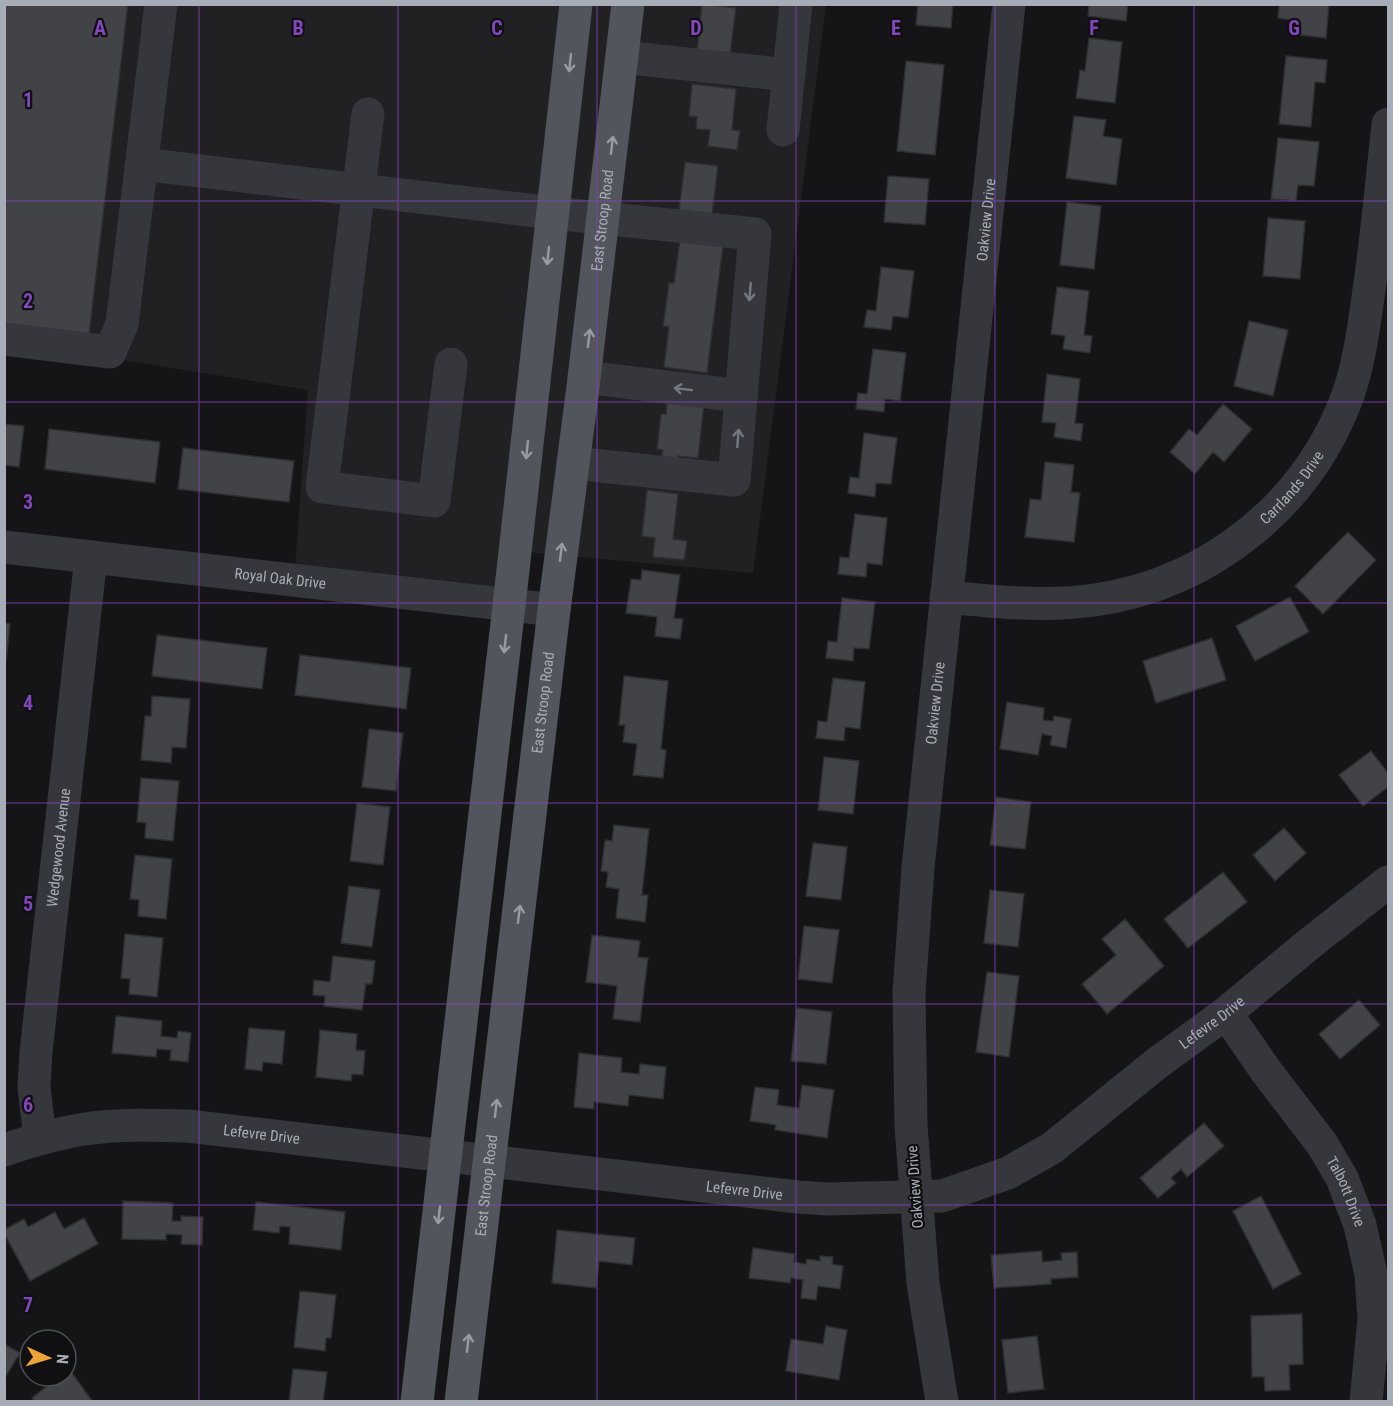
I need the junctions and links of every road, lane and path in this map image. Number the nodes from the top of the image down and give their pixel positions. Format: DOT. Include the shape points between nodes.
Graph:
graph roads {
  1 [pos="161,4"];
  2 [pos="576,4"];
  3 [pos="628,4"];
  4 [pos="796,4"];
  5 [pos="1009,4"];
  6 [pos="622,57"];
  7 [pos="789,75"];
  8 [pos="368,114"];
  9 [pos="1389,124"];
  10 [pos="783,130"];
  11 [pos="142,164"];
  12 [pos="359,189"];
  13 [pos="553,213"];
  14 [pos="603,218"];
  15 [pos="4,339"];
  16 [pos="451,364"];
  17 [pos="584,377"];
  18 [pos="741,396"];
  19 [pos="573,462"];
  20 [pos="4,547"];
  21 [pos="91,557"];
  22 [pos="946,597"];
  23 [pos="510,606"];
  24 [pos="554,610"];
  25 [pos="1389,882"];
  26 [pos="1226,1013"];
  27 [pos="40,1138"];
  28 [pos="4,1150"];
  29 [pos="446,1157"];
  30 [pos="489,1163"];
  31 [pos="916,1198"];
  32 [pos="1374,1222"];
  33 [pos="417,1401"];
  34 [pos="461,1401"];
  35 [pos="942,1401"];
  36 [pos="1366,1401"];
  1 -- 11 [label="street"];
  2 -- 13 [label="main road, one-way"];
  3 -- 6 [label="main road, East Stroop Road"];
  4 -- 7 [label="street"];
  5 -- 22 [label="street, Oakview Drive"];
  6 -- 7 [label="street"];
  14 -- 6 [label="main road, East Stroop Road, one-way"];
  7 -- 10 [label="street"];
  8 -- 12 [label="street"];
  9 -- 22 [label="street, Carrlands Drive" via="1361,346 1348,393 1328,440 1303,478 1269,517 1202,565 1145,589 1095,600 1024,604"];
  11 -- 12 [label="street"];
  11 -- 15 [label="street" via="122,324 110,352"];
  12 -- 13 [label="street"];
  12 -- 16 [label="street" via="322,487 434,501"];
  13 -- 14 [label="street"];
  13 -- 23 [label="main road, one-way"];
  17 -- 14 [label="main road, East Stroop Road, one-way"];
  14 -- 18 [label="street, one-way" via="755,234"];
  18 -- 17 [label="street, one-way"];
  17 -- 19 [label="main road, East Stroop Road"];
  19 -- 18 [label="street, one-way" via="734,480"];
  24 -- 19 [label="main road, East Stroop Road, one-way"];
  20 -- 21 [label="street, Royal Oak Drive"];
  21 -- 23 [label="street, Royal Oak Drive"];
  21 -- 27 [label="street, Wedgewood Avenue" via="36,1052 34,1087"];
  22 -- 31 [label="street, Oakview Drive" via="909,992"];
  23 -- 24 [label="street, Royal Oak Drive"];
  23 -- 29 [label="main road, one-way"];
  30 -- 24 [label="main road, East Stroop Road, one-way"];
  25 -- 26 [label="street, Lefevre Drive"];
  26 -- 31 [label="street, Lefevre Drive" via="1052,1148 1008,1173 960,1191"];
  26 -- 32 [label="street, Talbott Drive"];
  27 -- 28 [label="street, Lefevre Drive"];
  27 -- 29 [label="street, Lefevre Drive" via="85,1129 188,1126"];
  29 -- 30 [label="street, Lefevre Drive"];
  29 -- 33 [label="main road, one-way"];
  30 -- 31 [label="street, Lefevre Drive" via="798,1197"];
  34 -- 30 [label="main road, East Stroop Road, one-way"];
  31 -- 35 [label="street, Oakview Drive" via="922,1283"];
  32 -- 36 [label="street, Talbott Drive" via="1374,1319"];
}
